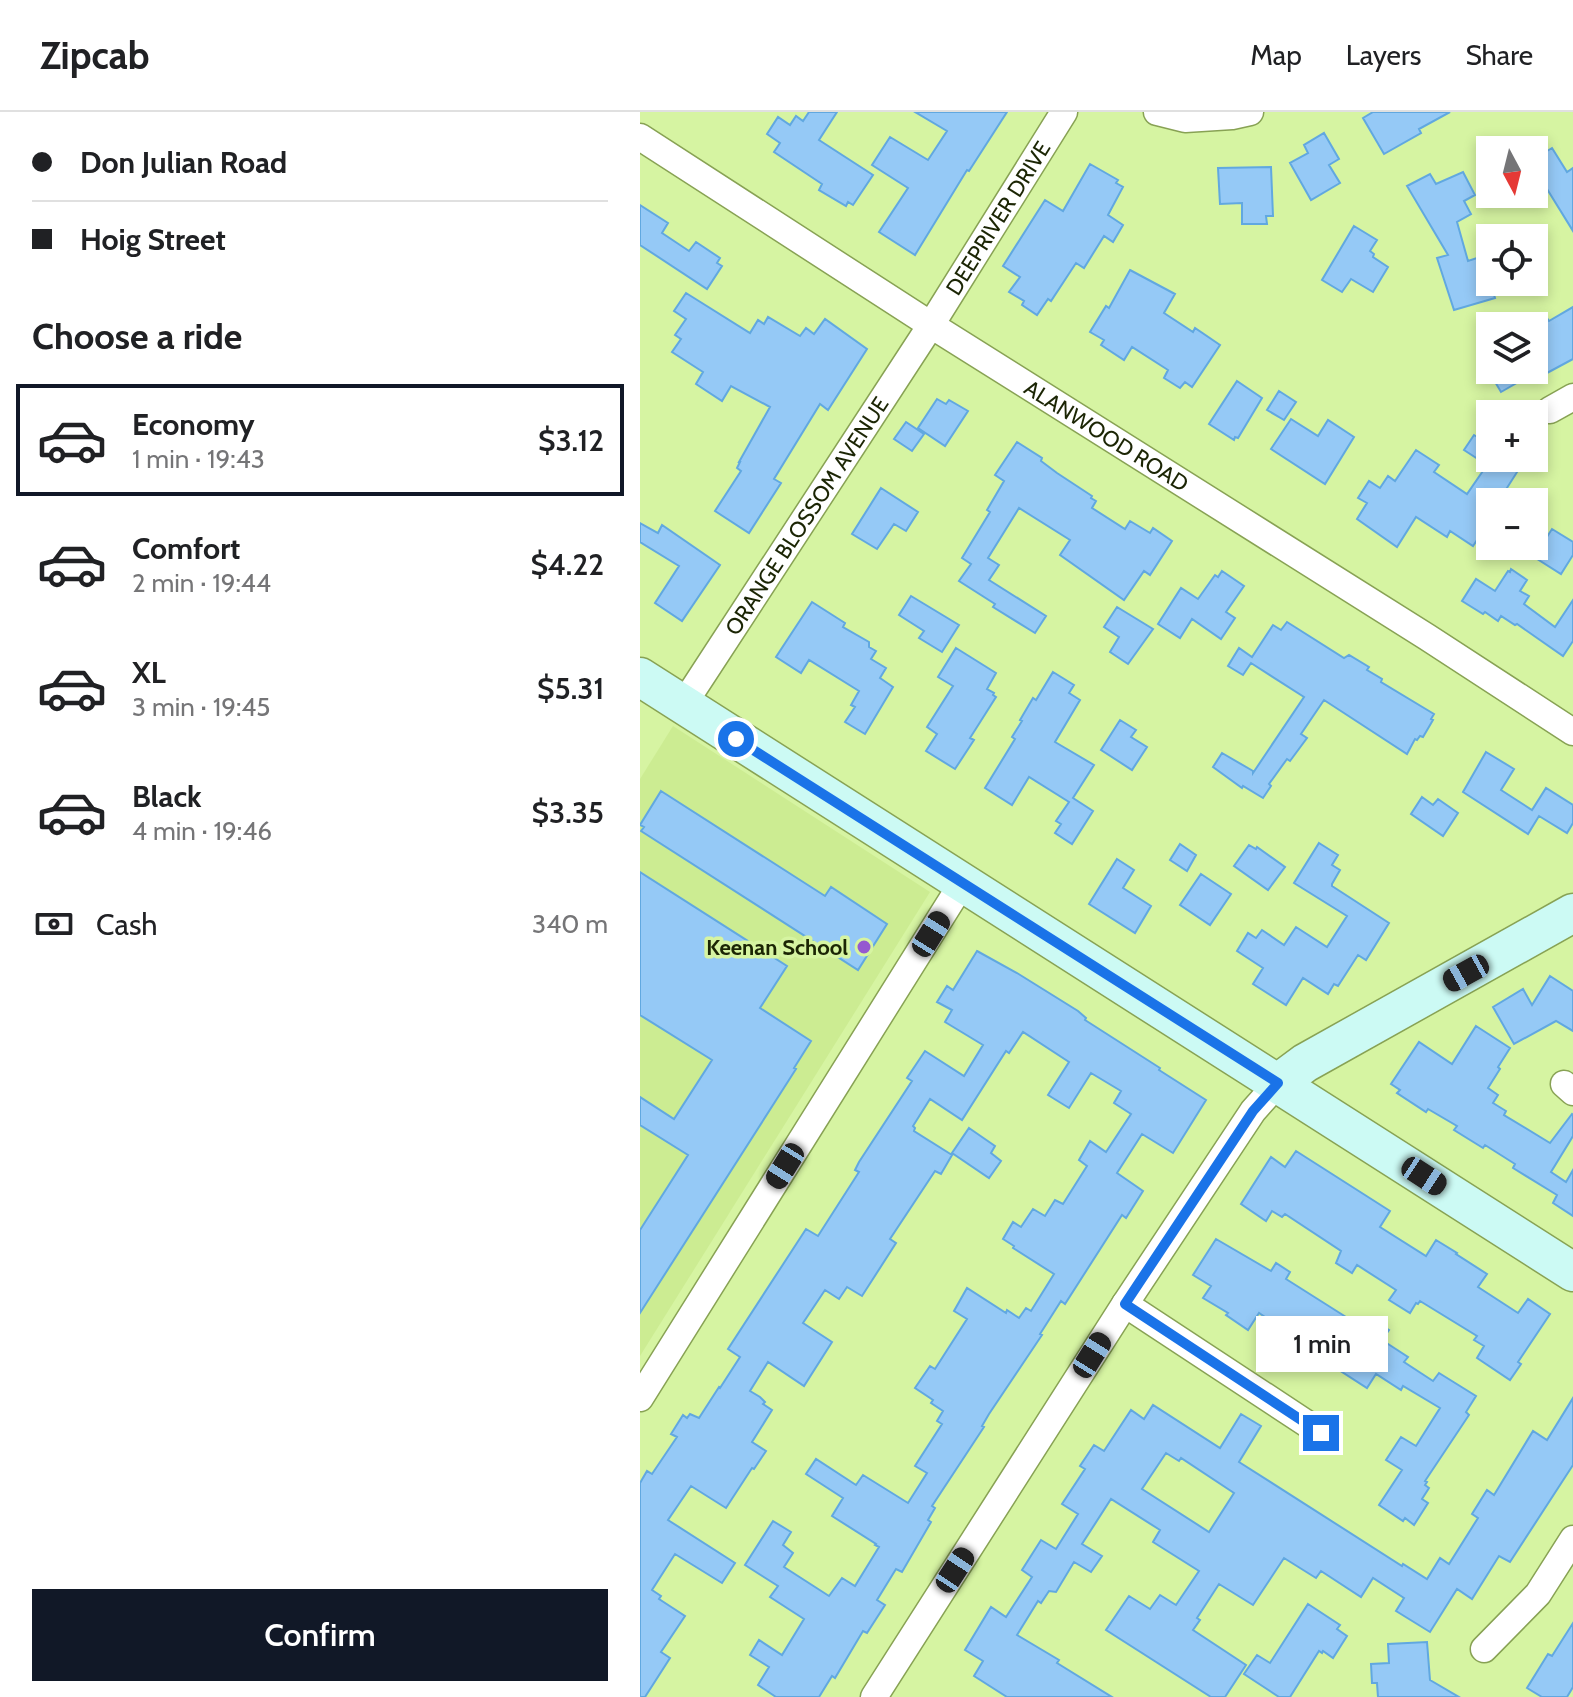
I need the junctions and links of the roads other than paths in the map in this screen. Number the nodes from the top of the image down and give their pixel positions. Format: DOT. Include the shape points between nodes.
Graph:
graph roads {
  1 [pos="1064,112"];
  2 [pos="1157,112"];
  3 [pos="1250,112"];
  4 [pos="640,137"];
  5 [pos="931,325"];
  6 [pos="1573,397"];
  7 [pos="1550,410"];
  8 [pos="640,677"];
  9 [pos="683,705"];
  10 [pos="1573,732"];
  11 [pos="963,882"];
  12 [pos="1573,913"];
  13 [pos="1278,1083"];
  14 [pos="1573,1272"];
  15 [pos="1125,1304"];
  16 [pos="640,1398"];
  17 [pos="1321,1433"];
  18 [pos="1573,1539"];
  19 [pos="1484,1649"];
  20 [pos="874,1697"];
  1 -- 5 [label="street, DEEPRIVER DRIVE"];
  2 -- 3 [label="street" via="1185,119"];
  4 -- 5 [label="street, ALANWOOD ROAD"];
  5 -- 9 [label="street, ORANGE BLOSSOM AVENUE"];
  5 -- 10 [label="street, ALANWOOD ROAD"];
  6 -- 7 [label="street"];
  8 -- 9 [label="street"];
  9 -- 11 [label="street"];
  11 -- 13 [label="street"];
  11 -- 16 [label="street"];
  12 -- 13 [label="street"];
  13 -- 14 [label="street"];
  13 -- 15 [label="street" via="1253,1111"];
  15 -- 17 [label="street"];
  15 -- 20 [label="street"];
  18 -- 19 [label="street" via="1538,1594"];
}
